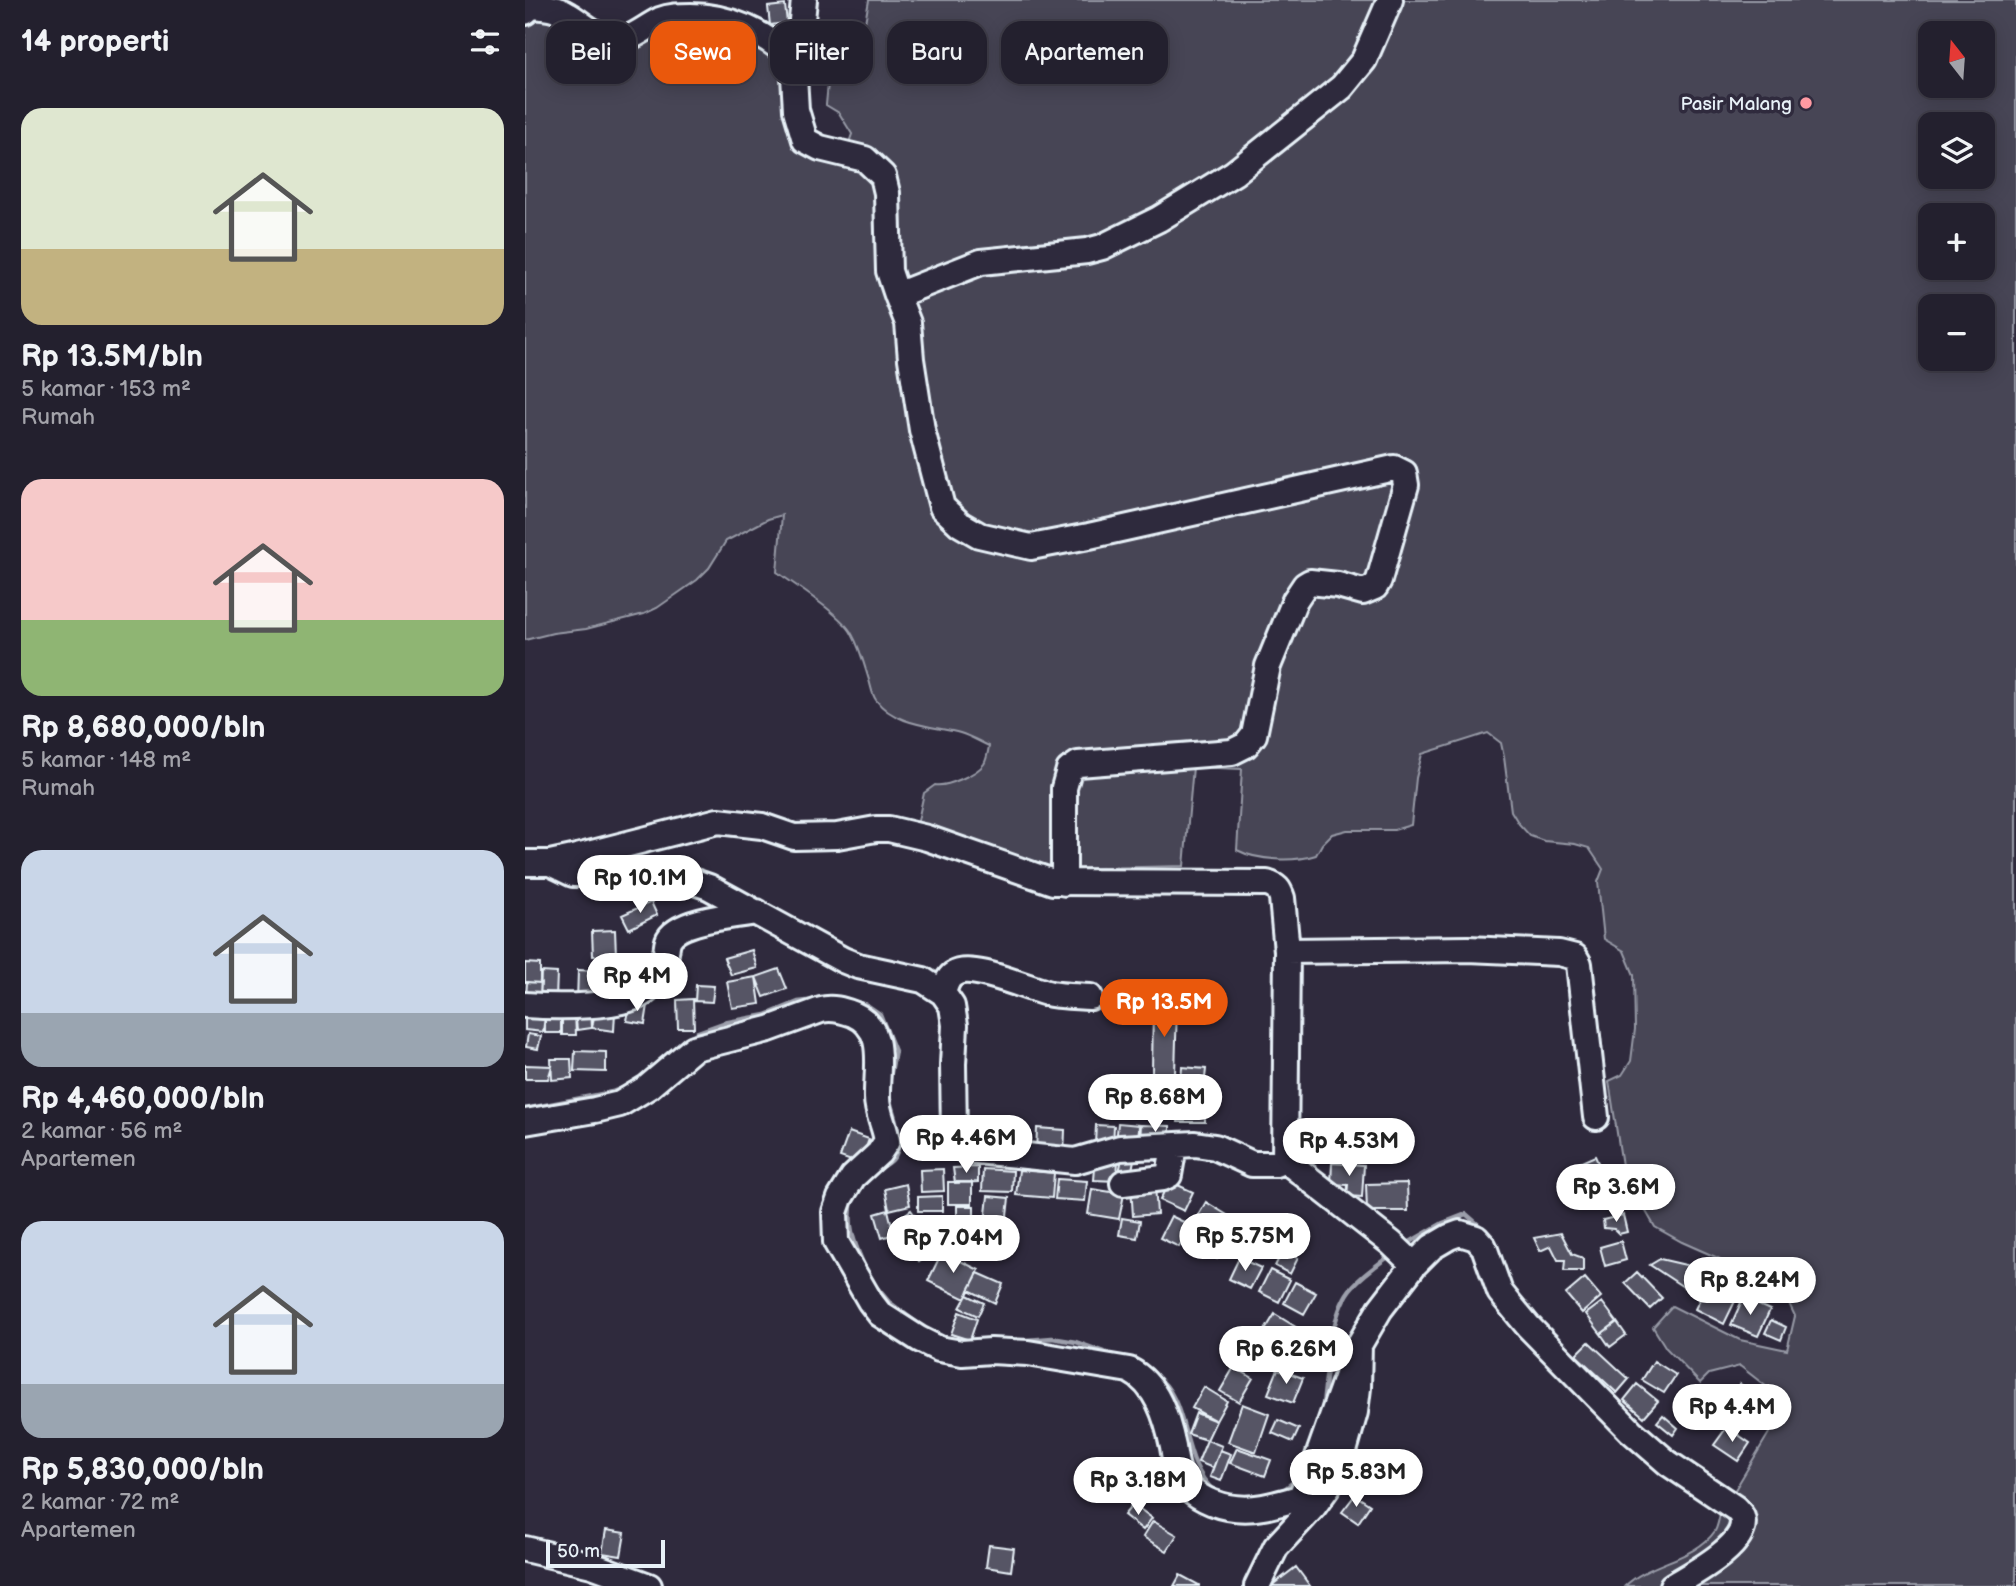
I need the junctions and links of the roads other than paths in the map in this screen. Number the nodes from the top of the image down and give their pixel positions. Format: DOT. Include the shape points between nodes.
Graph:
graph roads {
  1 [pos="804,0"];
  2 [pos="1390,0"];
  3 [pos="530,6"];
  4 [pos="802,21"];
  5 [pos="770,40"];
  6 [pos="794,84"];
  7 [pos="897,296"];
  8 [pos="525,863"];
  9 [pos="550,863"];
  10 [pos="1064,883"];
  11 [pos="757,912"];
  12 [pos="1287,951"];
  13 [pos="943,993"];
  14 [pos="1090,997"];
  15 [pos="525,1005"];
  16 [pos="1596,1117"];
  17 [pos="525,1122"];
  18 [pos="1174,1146"];
  19 [pos="1285,1160"];
  20 [pos="1123,1183"];
  21 [pos="1414,1265"];
  22 [pos="1359,1345"];
  23 [pos="1300,1498"];
  24 [pos="1276,1547"];
  25 [pos="525,1549"];
  26 [pos="649,1586"];
  27 [pos="1257,1586"];
  28 [pos="1672,1586"];
  1 -- 4 [label="street"];
  2 -- 7 [label="street" via="1364,60 1342,87 1234,173 1159,219 1102,247 981,262"];
  3 -- 5 [label="street" via="567,14 613,40 672,16 709,16 738,23"];
  6 -- 7 [label="street" via="805,140 865,159 883,176 888,271"];
  7 -- 10 [label="street" via="908,323 922,430 942,507 979,535 1031,547 1394,468 1404,473 1406,485 1375,587 1363,592 1329,584 1305,585 1268,666 1254,735 1246,745 1232,752 1078,764 1069,770 1064,788"];
  8 -- 9 [label="street"];
  9 -- 10 [label="street" via="718,821 756,825 794,837 889,830"];
  9 -- 11 [label="street" via="573,874 677,876"];
  10 -- 12 [label="street" via="1275,885 1282,898"];
  11 -- 13 [label="street" via="843,960 923,979"];
  11 -- 15 [label="street" via="684,926 670,936 666,957 647,990 636,996 604,1004"];
  12 -- 16 [label="street" via="1468,948 1575,957 1580,964"];
  12 -- 19 [label="street"];
  13 -- 14 [label="street" via="949,978 962,971 1051,994"];
  13 -- 18 [label="street" via="952,1006 955,1025 954,1136 960,1147 1075,1161 1120,1147"];
  17 -- 23 [label="street" via="620,1104 703,1045 829,1008 858,1016 876,1037 877,1097 887,1141 840,1198 835,1231 843,1256 880,1314 939,1349 1028,1353 1129,1370 1150,1387 1163,1410 1177,1468 1192,1492 1219,1505 1249,1508"];
  18 -- 19 [label="street" via="1215,1147 1252,1164"];
  18 -- 20 [label="street" via="1169,1175"];
  19 -- 21 [label="street"];
  21 -- 22 [label="street"];
  21 -- 28 [label="street" via="1449,1237 1460,1233 1476,1238 1484,1247 1500,1292 1528,1326 1631,1431 1668,1463 1735,1508 1742,1518 1738,1537 1721,1555"];
  22 -- 23 [label="street"];
  22 -- 24 [label="street" via="1355,1412 1343,1455 1314,1506"];
  23 -- 24 [label="street"];
  24 -- 27 [label="street"];
  25 -- 26 [label="street" via="592,1565"];
}
